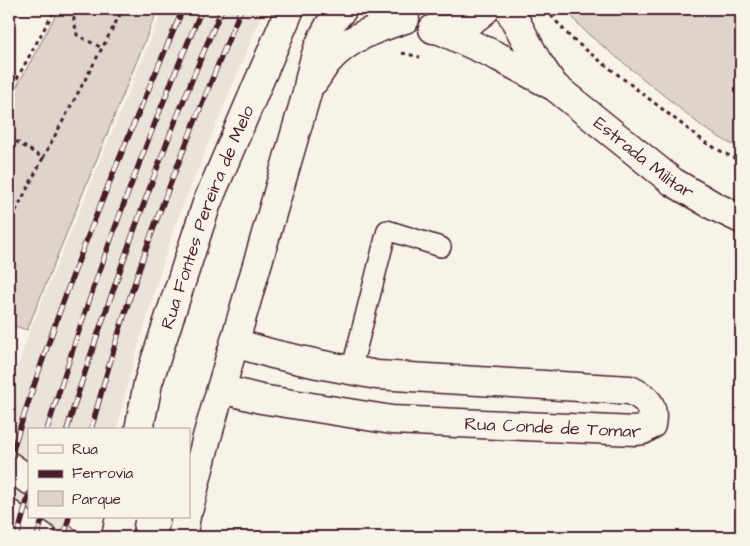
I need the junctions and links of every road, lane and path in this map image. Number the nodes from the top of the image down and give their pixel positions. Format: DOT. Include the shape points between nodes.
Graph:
graph roads {
  1 [pos="56,9"];
  2 [pos="72,9"];
  3 [pos="123,9"];
  4 [pos="290,9"];
  5 [pos="343,9"];
  6 [pos="486,9"];
  7 [pos="509,9"];
  8 [pos="546,9"];
  9 [pos="400,14"];
  10 [pos="440,30"];
  11 [pos="102,48"];
  12 [pos="555,87"];
  13 [pos="9,93"];
  14 [pos="307,93"];
  15 [pos="9,137"];
  16 [pos="44,158"];
  17 [pos="741,162"];
  18 [pos="741,219"];
  19 [pos="9,224"];
  20 [pos="441,248"];
  21 [pos="235,343"];
  22 [pos="351,370"];
  23 [pos="222,389"];
  24 [pos="138,428"];
  25 [pos="9,466"];
  26 [pos="28,479"];
  27 [pos="190,504"];
  28 [pos="9,514"];
  29 [pos="85,518"];
  30 [pos="120,518"];
  31 [pos="186,518"];
  32 [pos="42,537"];
  33 [pos="116,537"];
  34 [pos="121,537"];
  35 [pos="182,537"];
  1 -- 13 [label="path"];
  2 -- 11 [label="path" via="77,35"];
  3 -- 11 [label="path"];
  4 -- 24 [label="street, Rua Fontes Pereira de Melo" via="207,203 148,383"];
  5 -- 14 [label="street" via="319,44"];
  6 -- 10 [label="street" via="458,28"];
  7 -- 12 [label="street, Estrada Militar"];
  8 -- 17 [label="path" via="572,39 706,143"];
  9 -- 10 [label="street" via="421,27"];
  9 -- 14 [label="street" via="343,47 328,62"];
  10 -- 12 [label="street, Estrada Militar"];
  11 -- 16 [label="path"];
  12 -- 18 [label="street, Estrada Militar" via="673,182"];
  14 -- 21 [label="street"];
  15 -- 16 [label="path"];
  16 -- 19 [label="path"];
  20 -- 22 [label="lane" via="387,230"];
  21 -- 22 [label="street, Rua Conde de Tomar"];
  21 -- 23 [label="street"];
  22 -- 23 [label="street, Rua Conde de Tomar" via="377,375 630,390 650,404 653,414 651,425 635,431 392,420 261,399"];
  23 -- 27 [label="street"];
  25 -- 26 [label="street"];
  28 -- 32 [label="street"];
  29 -- 34 [label="street"];
  30 -- 33 [label="street, bridge"];
  31 -- 35 [label="street"];
}
